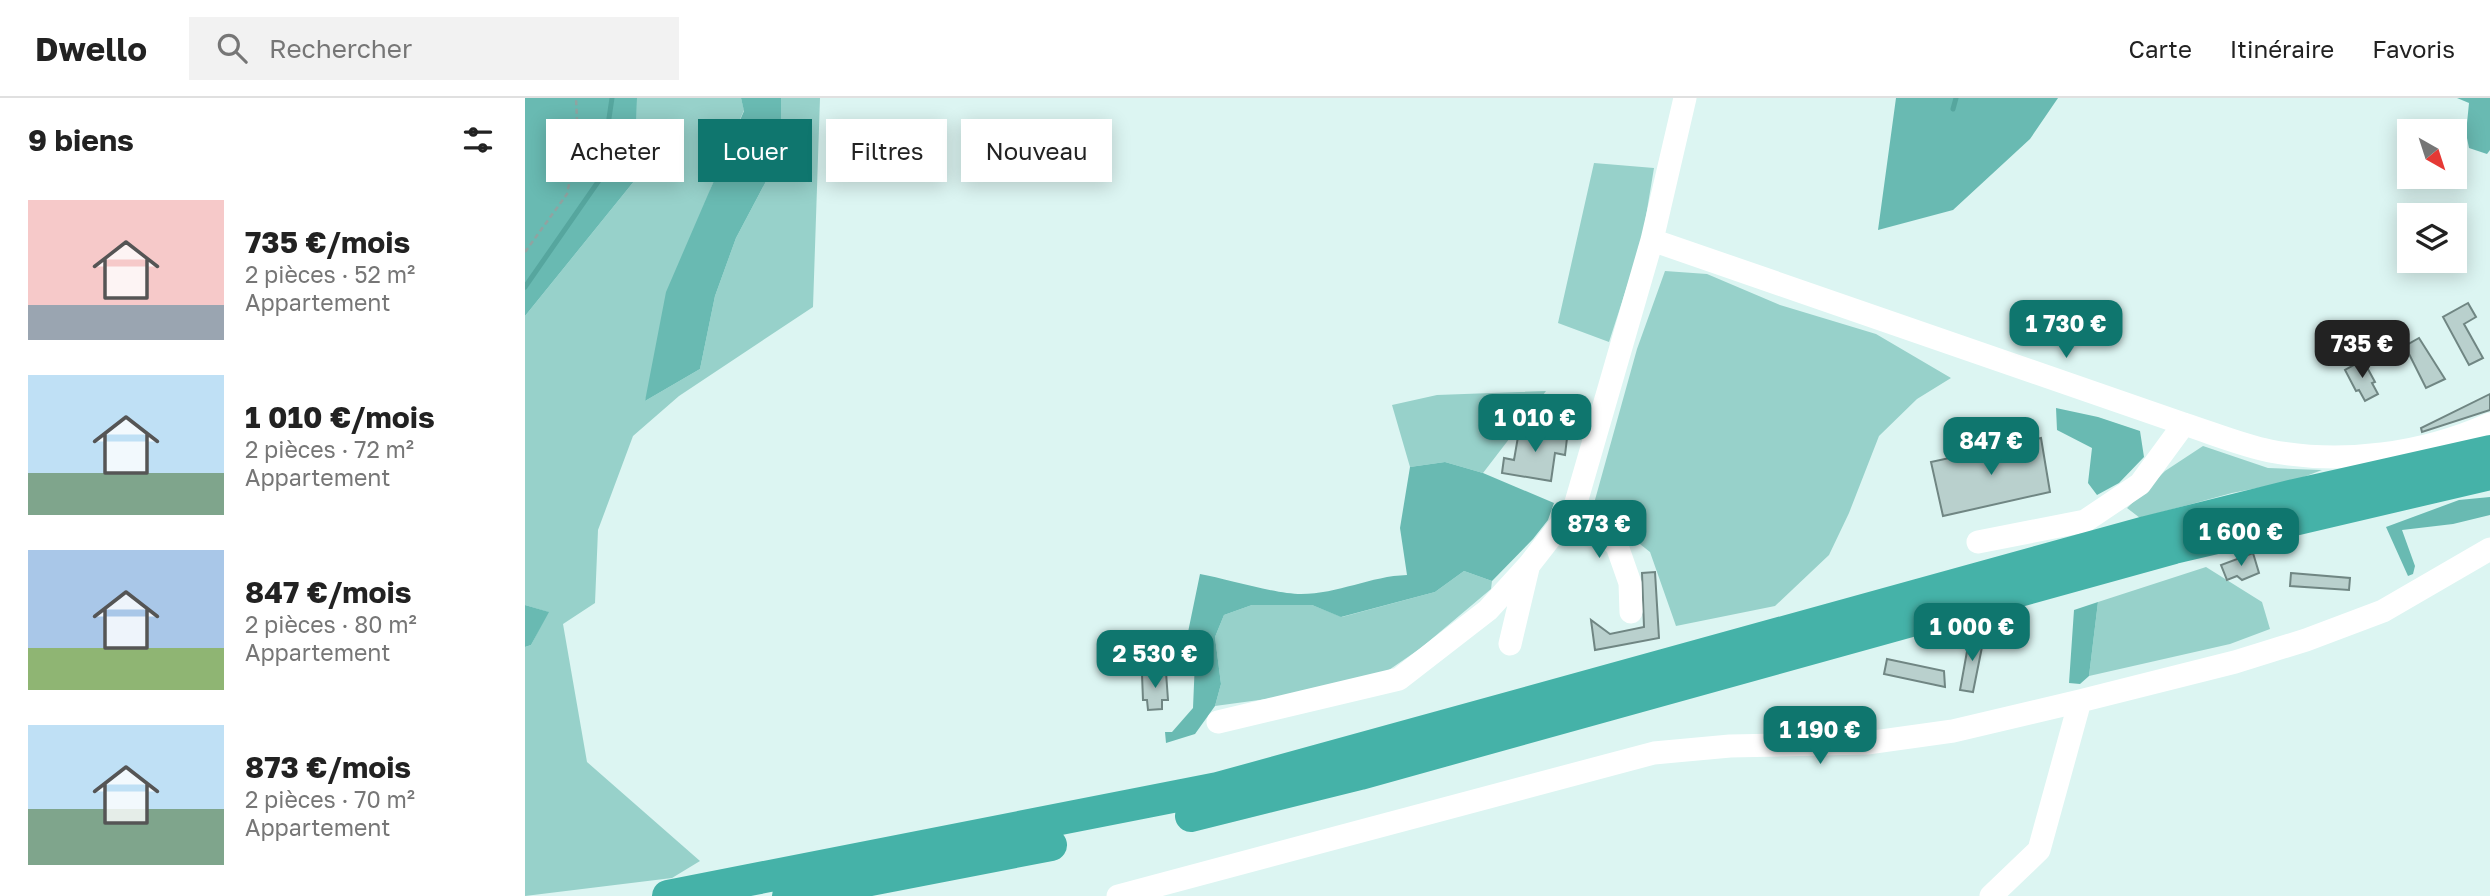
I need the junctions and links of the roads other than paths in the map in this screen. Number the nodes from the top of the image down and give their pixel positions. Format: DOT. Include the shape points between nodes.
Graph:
graph roads {
  1 [pos="1685,98"];
  2 [pos="1652,240"];
  3 [pos="2184,424"];
  4 [pos="2490,424"];
  5 [pos="2490,451"];
  6 [pos="2490,474"];
  7 [pos="1575,506"];
  8 [pos="1978,542"];
  9 [pos="2490,549"];
  10 [pos="1529,565"];
  11 [pos="1631,612"];
  12 [pos="1510,644"];
  13 [pos="2080,701"];
  14 [pos="1218,722"];
  15 [pos="668,896"];
  16 [pos="788,896"];
  17 [pos="1118,896"];
  18 [pos="1991,896"];
  1 -- 2 [label="street"];
  2 -- 3 [label="street"];
  2 -- 7 [label="street"];
  3 -- 4 [label="street" via="2268,450 2313,458 2425,446"];
  3 -- 8 [label="street" via="2140,484 2085,521"];
  5 -- 15 [label="highway" via="2146,533 1218,788"];
  6 -- 16 [label="highway" via="2174,548 1241,805"];
  7 -- 10 [label="street"];
  7 -- 11 [label="street" via="1617,546 1630,583"];
  9 -- 13 [label="street" via="2383,611 2306,640"];
  10 -- 12 [label="street"];
  10 -- 14 [label="street" via="1488,610 1399,680"];
  13 -- 17 [label="street" via="1953,732 1867,743 1654,753"];
  13 -- 18 [label="street" via="2039,850"];
}
